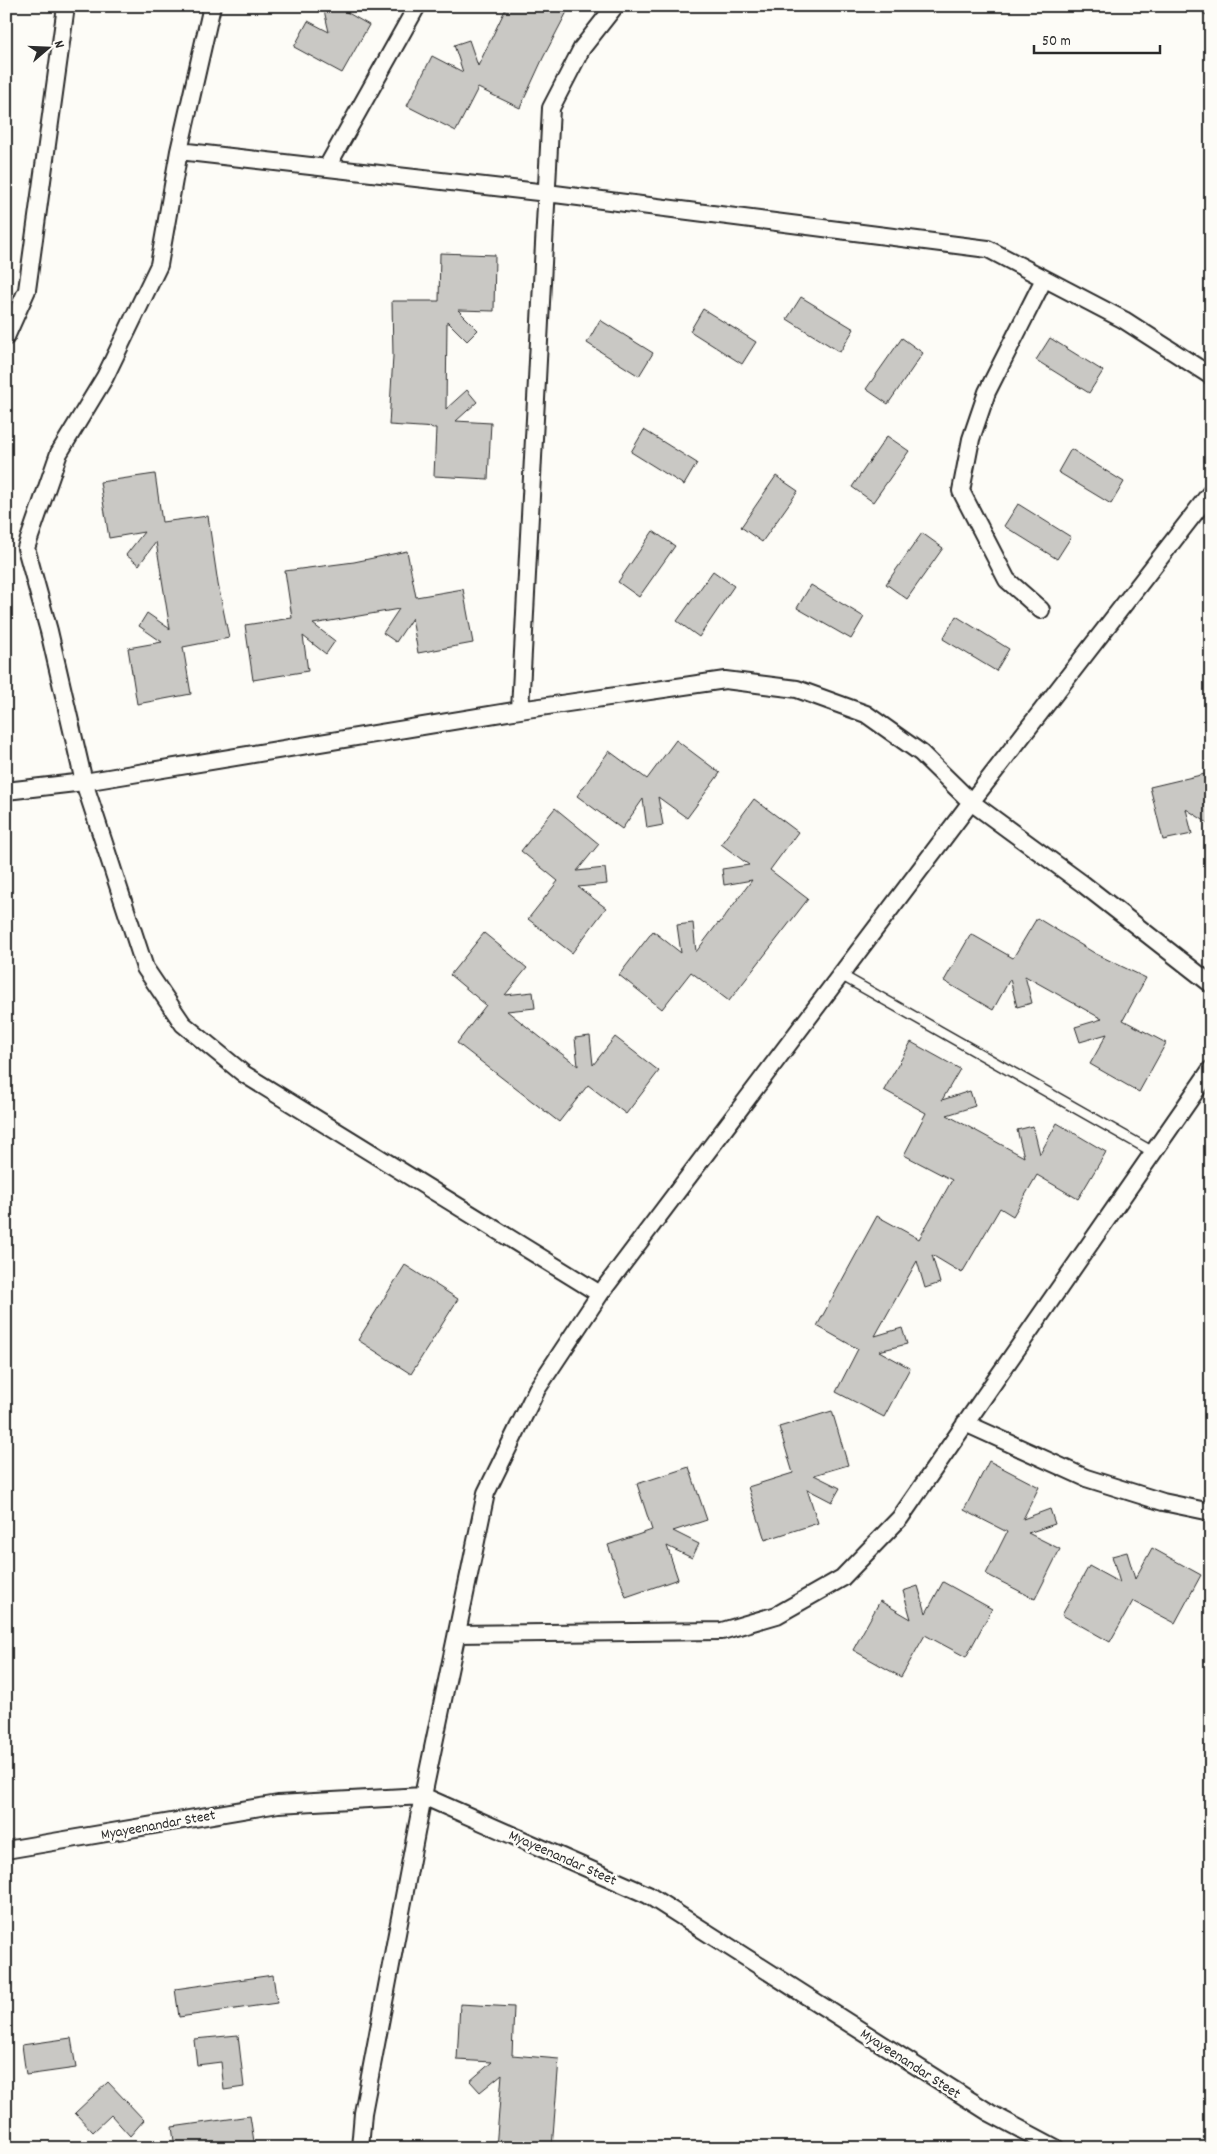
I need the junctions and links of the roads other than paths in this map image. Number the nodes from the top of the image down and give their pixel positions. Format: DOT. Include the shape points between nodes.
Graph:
graph roads {
  1 [pos="66,6"];
  2 [pos="212,6"];
  3 [pos="417,6"];
  4 [pos="615,6"];
  5 [pos="179,150"];
  6 [pos="327,168"];
  7 [pos="547,192"];
  8 [pos="1044,279"];
  9 [pos="6,337"];
  10 [pos="1211,376"];
  11 [pos="1211,492"];
  12 [pos="1041,610"];
  13 [pos="520,710"];
  14 [pos="84,782"];
  15 [pos="6,791"];
  16 [pos="971,802"];
  17 [pos="841,975"];
  18 [pos="1211,984"];
  19 [pos="1211,1069"];
  20 [pos="1153,1152"];
  21 [pos="600,1294"];
  22 [pos="965,1423"];
  23 [pos="1211,1512"];
  24 [pos="457,1634"];
  25 [pos="423,1796"];
  26 [pos="6,1850"];
  27 [pos="360,2148"];
  28 [pos="1056,2148"];
  1 -- 9 [label="street" via="27,290"];
  2 -- 5 [label="street"];
  3 -- 6 [label="street"];
  4 -- 7 [label="street" via="582,48 551,108"];
  5 -- 6 [label="street"];
  5 -- 14 [label="street" via="159,266 105,377 59,453 26,548"];
  6 -- 7 [label="street"];
  7 -- 8 [label="street" via="988,249"];
  7 -- 13 [label="street"];
  8 -- 10 [label="street" via="1124,320"];
  8 -- 12 [label="street" via="987,392 970,439 961,491 1007,580"];
  11 -- 16 [label="street"];
  13 -- 14 [label="street"];
  13 -- 16 [label="street" via="725,680 797,689 866,714 921,753"];
  14 -- 15 [label="street"];
  14 -- 21 [label="street" via="145,968 183,1024 244,1074"];
  16 -- 17 [label="street"];
  16 -- 18 [label="street"];
  17 -- 20 [label="lane"];
  17 -- 21 [label="street"];
  19 -- 20 [label="street"];
  20 -- 22 [label="street"];
  21 -- 24 [label="street" via="537,1390 486,1493"];
  22 -- 23 [label="street" via="1086,1478 1163,1502"];
  22 -- 24 [label="street" via="900,1518 842,1578 777,1615 722,1631"];
  24 -- 25 [label="street"];
  25 -- 26 [label="street, Myayeenandar Steet" via="278,1804"];
  25 -- 27 [label="street" via="363,2113"];
  25 -- 28 [label="street, Myayeenandar Steet" via="648,1895 990,2113"];
}
